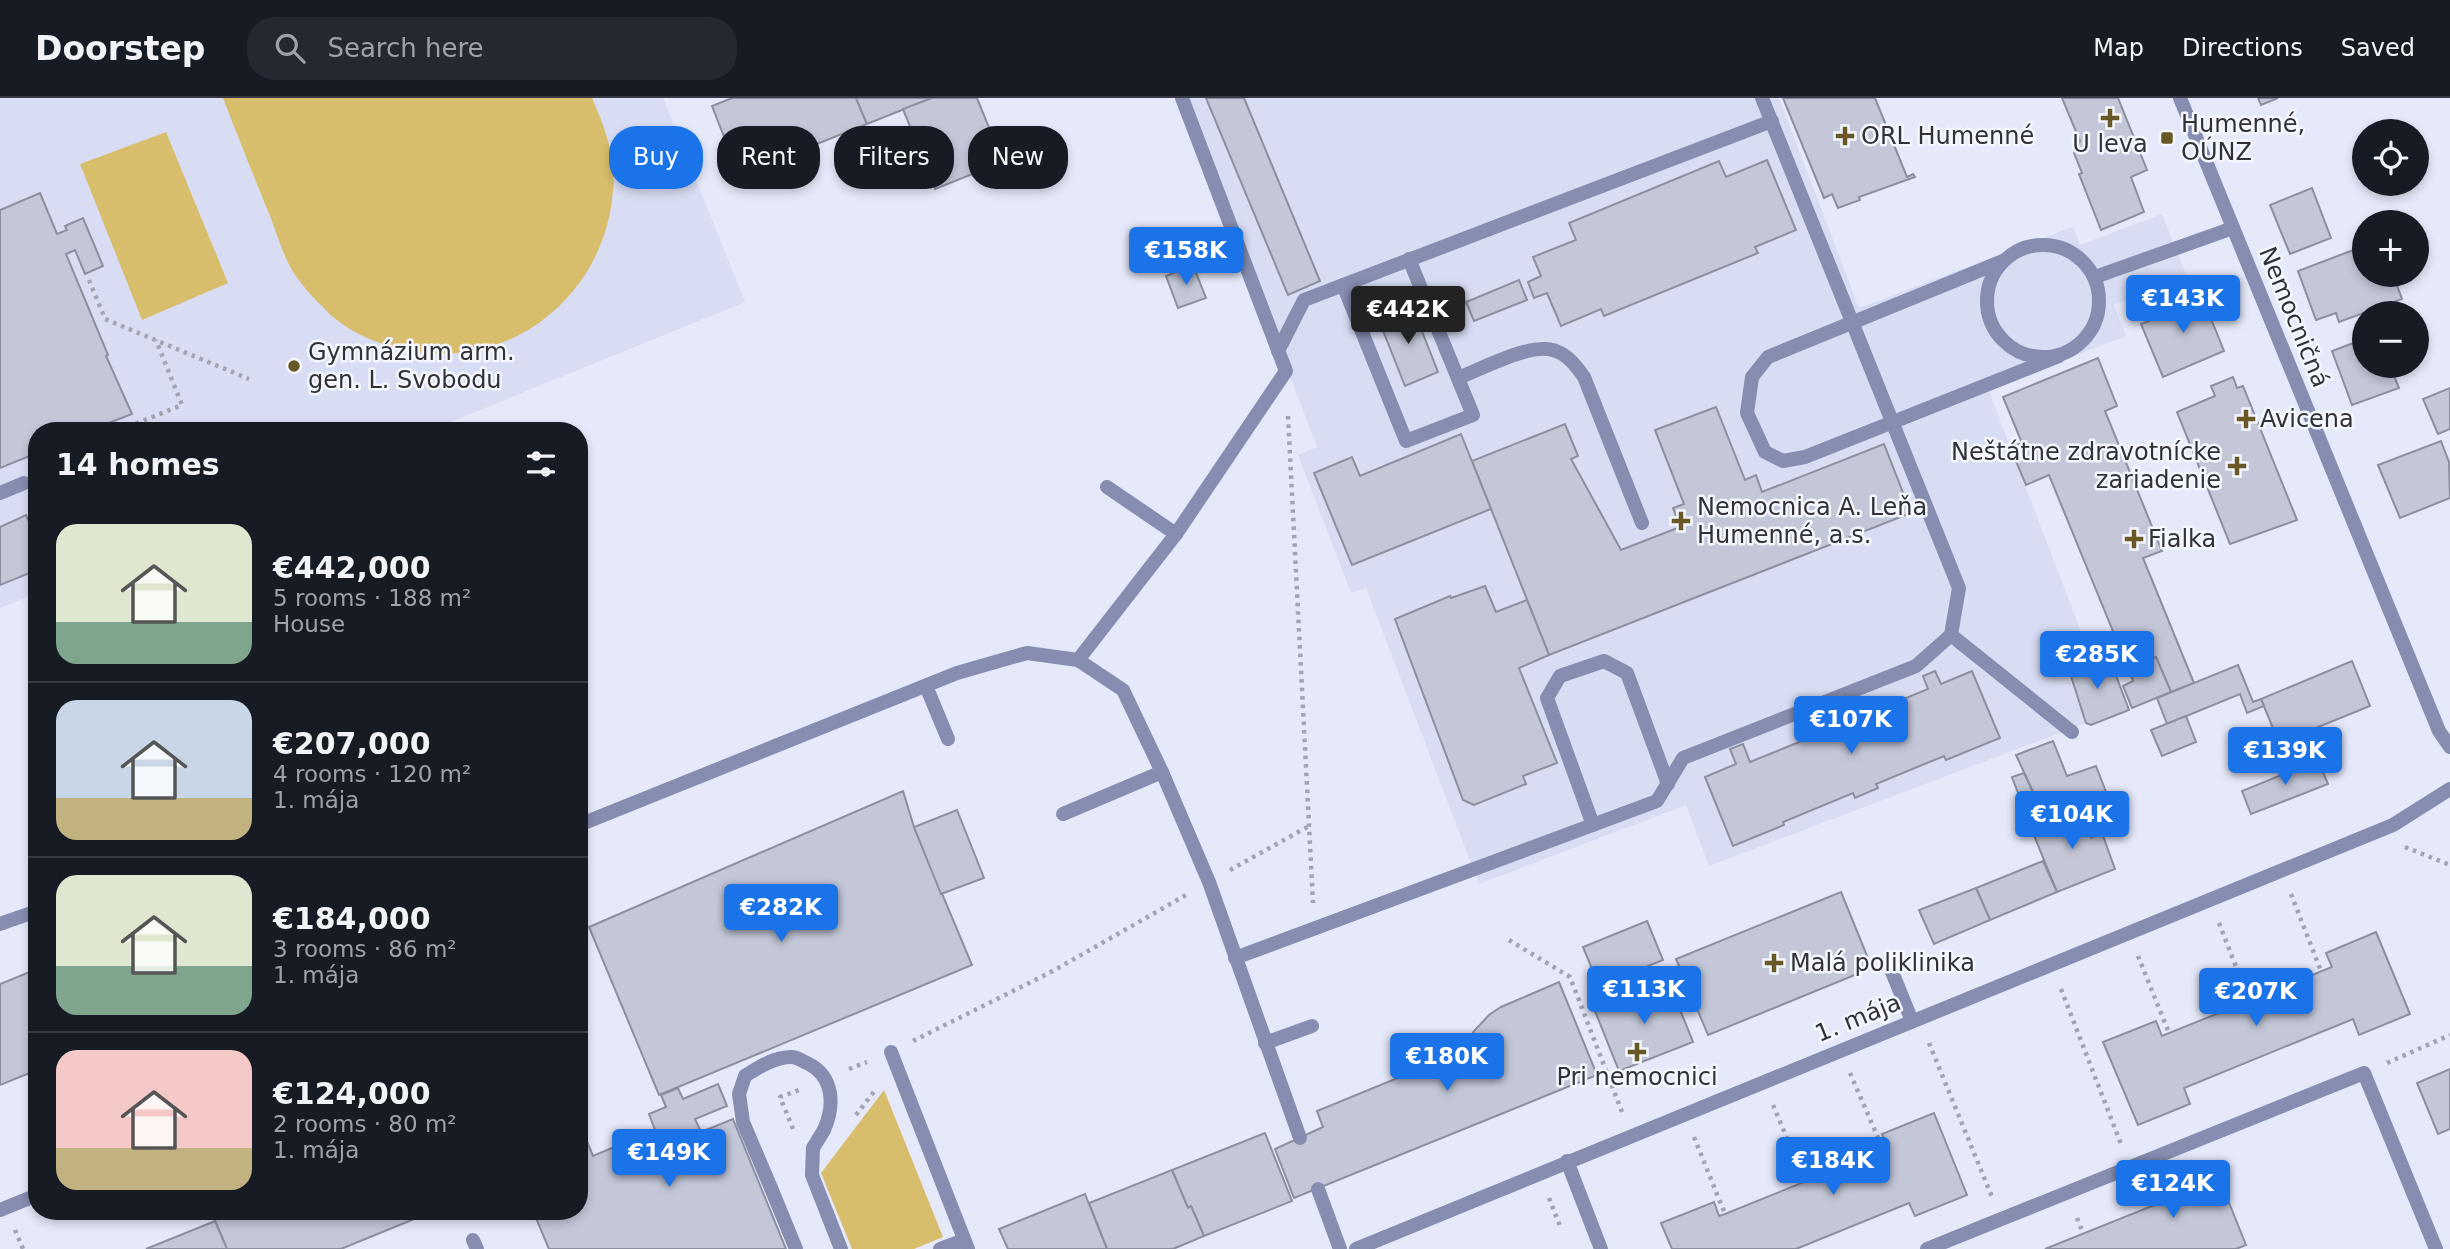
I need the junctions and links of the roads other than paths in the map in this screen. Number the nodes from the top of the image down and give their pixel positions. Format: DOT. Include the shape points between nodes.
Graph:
graph roads {
  1 [pos="1182,98"];
  2 [pos="1762,98"];
  3 [pos="2180,98"];
  4 [pos="1772,121"];
  5 [pos="2233,228"];
  6 [pos="1409,259"];
  7 [pos="2003,261"];
  8 [pos="2095,277"];
  9 [pos="1343,285"];
  10 [pos="1853,323"];
  11 [pos="1278,351"];
  12 [pos="2059,356"];
  13 [pos="1458,378"];
  14 [pos="1892,422"];
  15 [pos="24,483"];
  16 [pos="1107,487"];
  17 [pos="0,493"];
  18 [pos="1642,523"];
  19 [pos="1176,534"];
  20 [pos="1951,635"];
  21 [pos="1078,660"];
  22 [pos="926,686"];
  23 [pos="2073,732"];
  24 [pos="948,739"];
  25 [pos="2450,747"];
  26 [pos="1162,772"];
  27 [pos="1668,784"];
  28 [pos="2450,789"];
  29 [pos="1063,814"];
  30 [pos="588,821"];
  31 [pos="1593,825"];
  32 [pos="28,914"];
  33 [pos="0,924"];
  34 [pos="1235,958"];
  35 [pos="1888,961"];
  36 [pos="1912,1021"];
  37 [pos="1312,1026"];
  38 [pos="1265,1043"];
  39 [pos="891,1052"];
  40 [pos="1300,1138"];
  41 [pos="1567,1161"];
  42 [pos="1318,1189"];
  43 [pos="28,1199"];
  44 [pos="0,1210"];
  45 [pos="966,1244"];
  46 [pos="796,1249"];
  47 [pos="841,1249"];
  48 [pos="940,1249"];
  49 [pos="1340,1249"];
  50 [pos="1356,1249"];
  51 [pos="1601,1249"];
  52 [pos="1927,1249"];
  53 [pos="2436,1249"];
  1 -- 11 [label="street"];
  2 -- 4 [label="street"];
  3 -- 5 [label="street, Nemocničná"];
  4 -- 6 [label="street"];
  4 -- 10 [label="street"];
  5 -- 8 [label="street"];
  5 -- 25 [label="street, Nemocničná" via="2439,731"];
  6 -- 9 [label="street"];
  6 -- 13 [label="street"];
  7 -- 8 [label="street" via="2018,250 2053,245 2084,262"];
  7 -- 10 [label="street"];
  7 -- 12 [label="street" via="1987,293 1993,328 2004,343 2021,354"];
  8 -- 12 [label="street" via="2100,296 2090,333"];
  9 -- 11 [label="street" via="1304,300"];
  9 -- 13 [label="street" via="1406,442 1473,415"];
  10 -- 14 [label="street"];
  10 -- 14 [label="street" via="1768,357 1752,377 1746,413 1765,452 1783,461 1805,457"];
  11 -- 19 [label="street" via="1286,371"];
  12 -- 14 [label="street"];
  13 -- 18 [label="street" via="1532,349 1555,350 1572,361 1584,377"];
  14 -- 20 [label="street" via="1959,588"];
  15 -- 17 [label="street"];
  16 -- 19 [label="street"];
  19 -- 21 [label="street"];
  20 -- 23 [label="street"];
  20 -- 27 [label="street" via="1916,666 1683,758"];
  21 -- 22 [label="street" via="1027,653"];
  21 -- 26 [label="street" via="1123,690"];
  22 -- 24 [label="street"];
  22 -- 30 [label="street"];
  26 -- 29 [label="street"];
  26 -- 34 [label="street" via="1209,881"];
  27 -- 31 [label="street" via="1657,801"];
  27 -- 31 [label="street" via="1626,673 1604,661 1560,676 1547,698"];
  28 -- 36 [label="street, 1. mája" via="2393,825"];
  31 -- 34 [label="street"];
  32 -- 33 [label="street"];
  34 -- 38 [label="street"];
  35 -- 36 [label="street"];
  36 -- 41 [label="street, 1. mája"];
  37 -- 38 [label="street"];
  38 -- 40 [label="street"];
  39 -- 45 [label="street"];
  41 -- 50 [label="street, 1. mája"];
  41 -- 51 [label="street"];
  42 -- 49 [label="street"];
  43 -- 44 [label="street"];
  45 -- 48 [label="street"];
  46 -- 47 [label="street, bridge" via="743,1122 739,1094 745,1076 767,1062 794,1057 820,1069 831,1092 830,1116 813,1148 812,1175"];
  52 -- 53 [label="street" via="2364,1073"];
}
